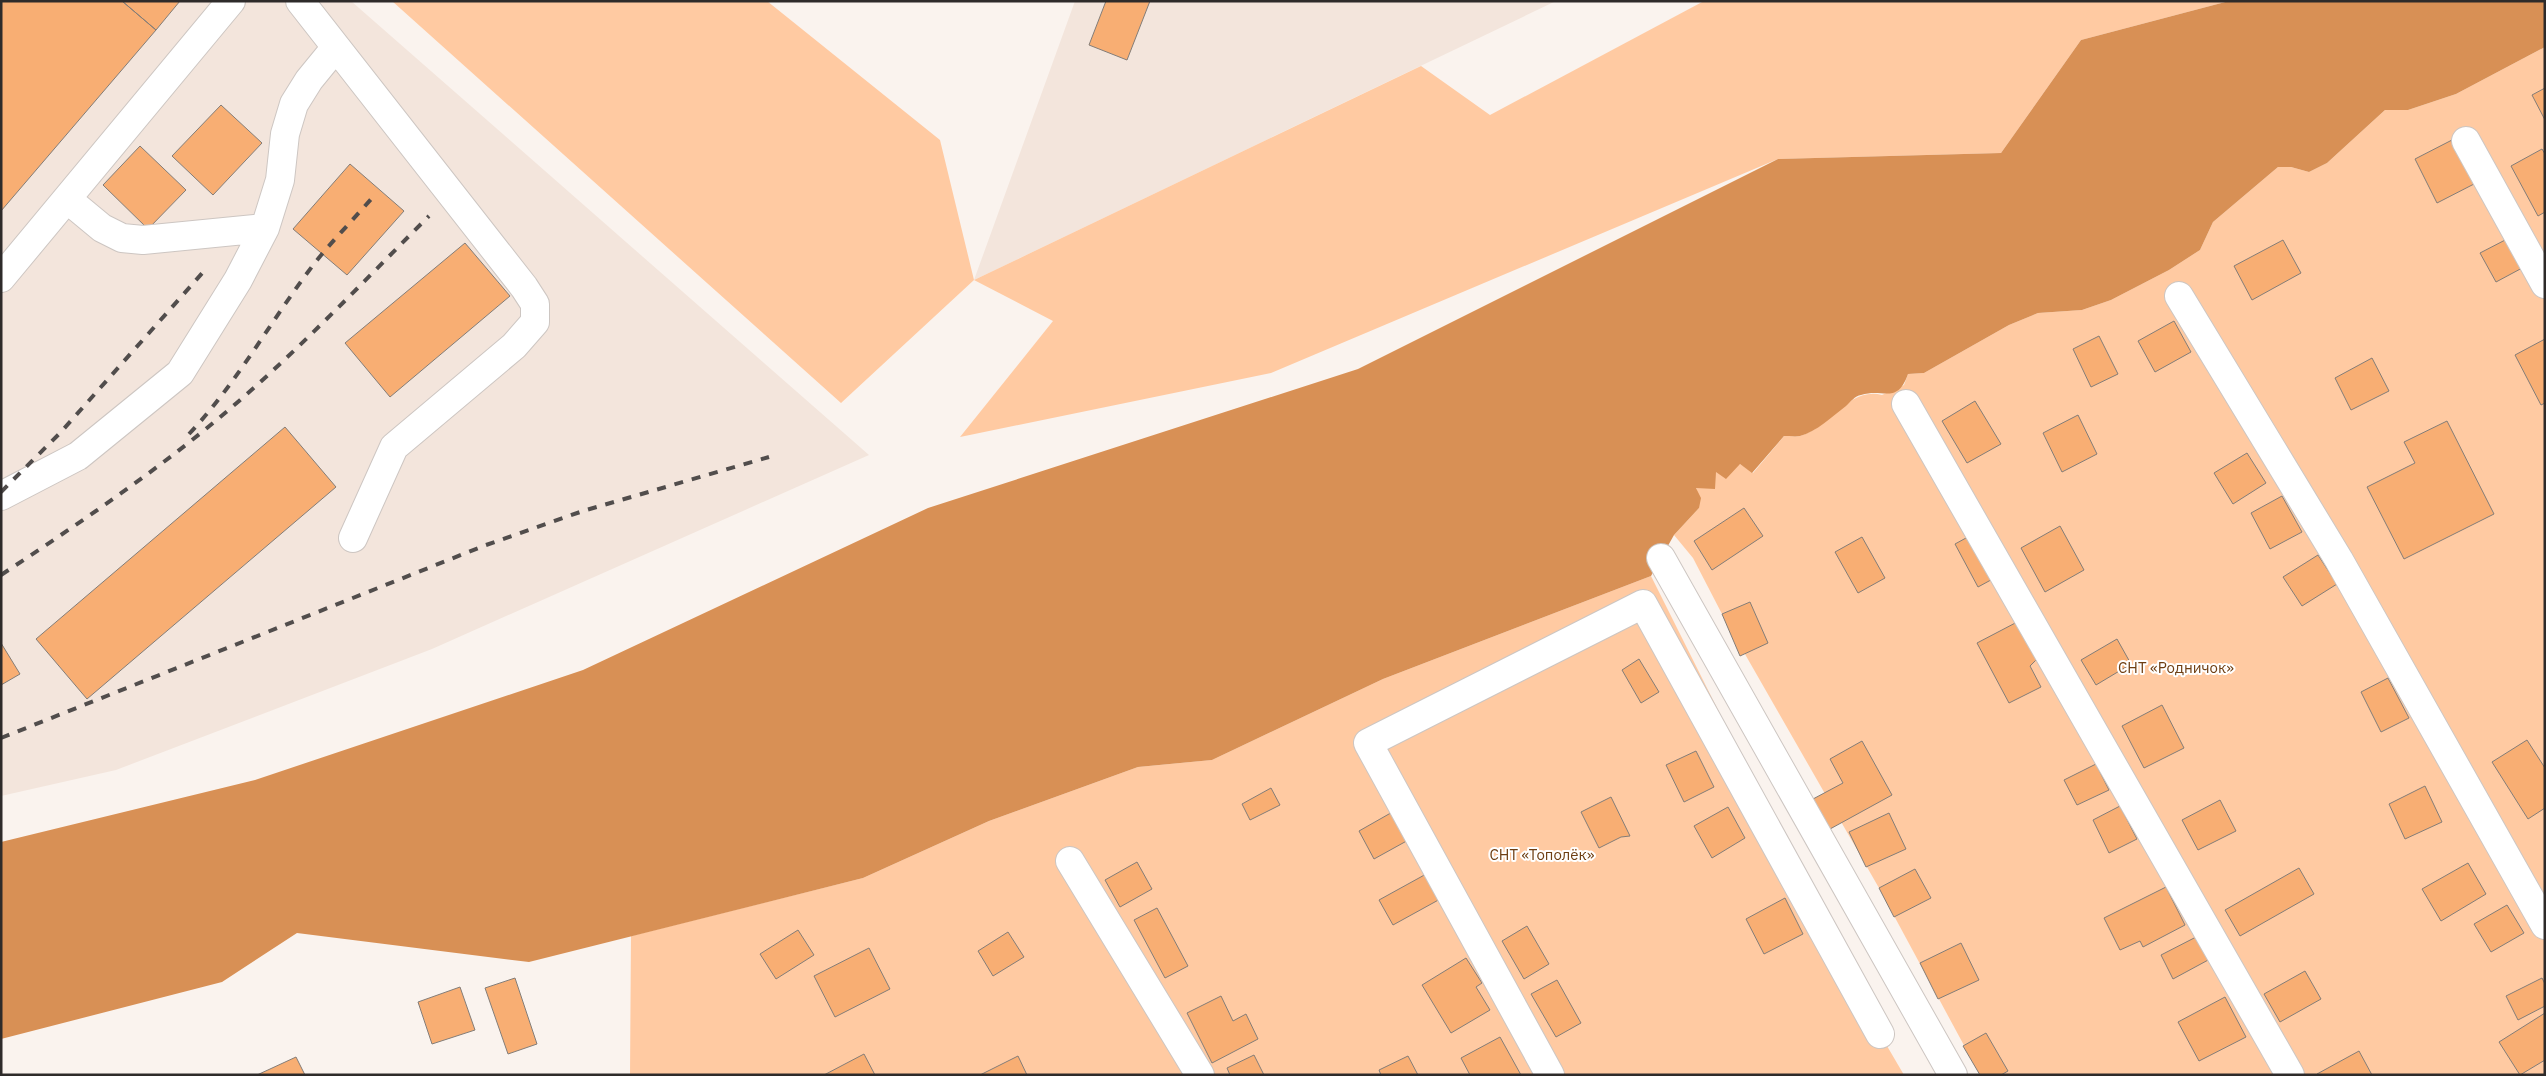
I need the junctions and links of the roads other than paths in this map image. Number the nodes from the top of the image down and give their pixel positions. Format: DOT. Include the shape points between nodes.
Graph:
graph roads {
  1 [pos="231,1"];
  2 [pos="300,1"];
  3 [pos="336,47"];
  4 [pos="2466,142"];
  5 [pos="66,199"];
  6 [pos="265,228"];
  7 [pos="1,278"];
  8 [pos="2545,284"];
  9 [pos="2179,296"];
  10 [pos="1906,404"];
  11 [pos="1,496"];
  12 [pos="353,538"];
  13 [pos="1661,558"];
  14 [pos="1070,861"];
  15 [pos="2545,925"];
  16 [pos="1880,1034"];
  17 [pos="1200,1075"];
  18 [pos="1550,1075"];
  19 [pos="1954,1075"];
  20 [pos="2290,1075"];
  1 -- 5 [label="lane"];
  2 -- 3 [label="lane"];
  3 -- 6 [label="lane" via="294,104 285,134 280,180"];
  3 -- 12 [label="lane" via="535,304 535,322 514,346 394,447"];
  4 -- 8 [label="lane"];
  5 -- 6 [label="lane" via="102,228 122,238 143,240"];
  5 -- 7 [label="lane"];
  6 -- 11 [label="lane" via="238,280 180,373 78,456"];
  9 -- 15 [label="lane" via="2344,568"];
  10 -- 20 [label="lane"];
  13 -- 19 [label="lane"];
  14 -- 17 [label="lane"];
  16 -- 18 [label="lane" via="1643,604 1368,743"];
}
